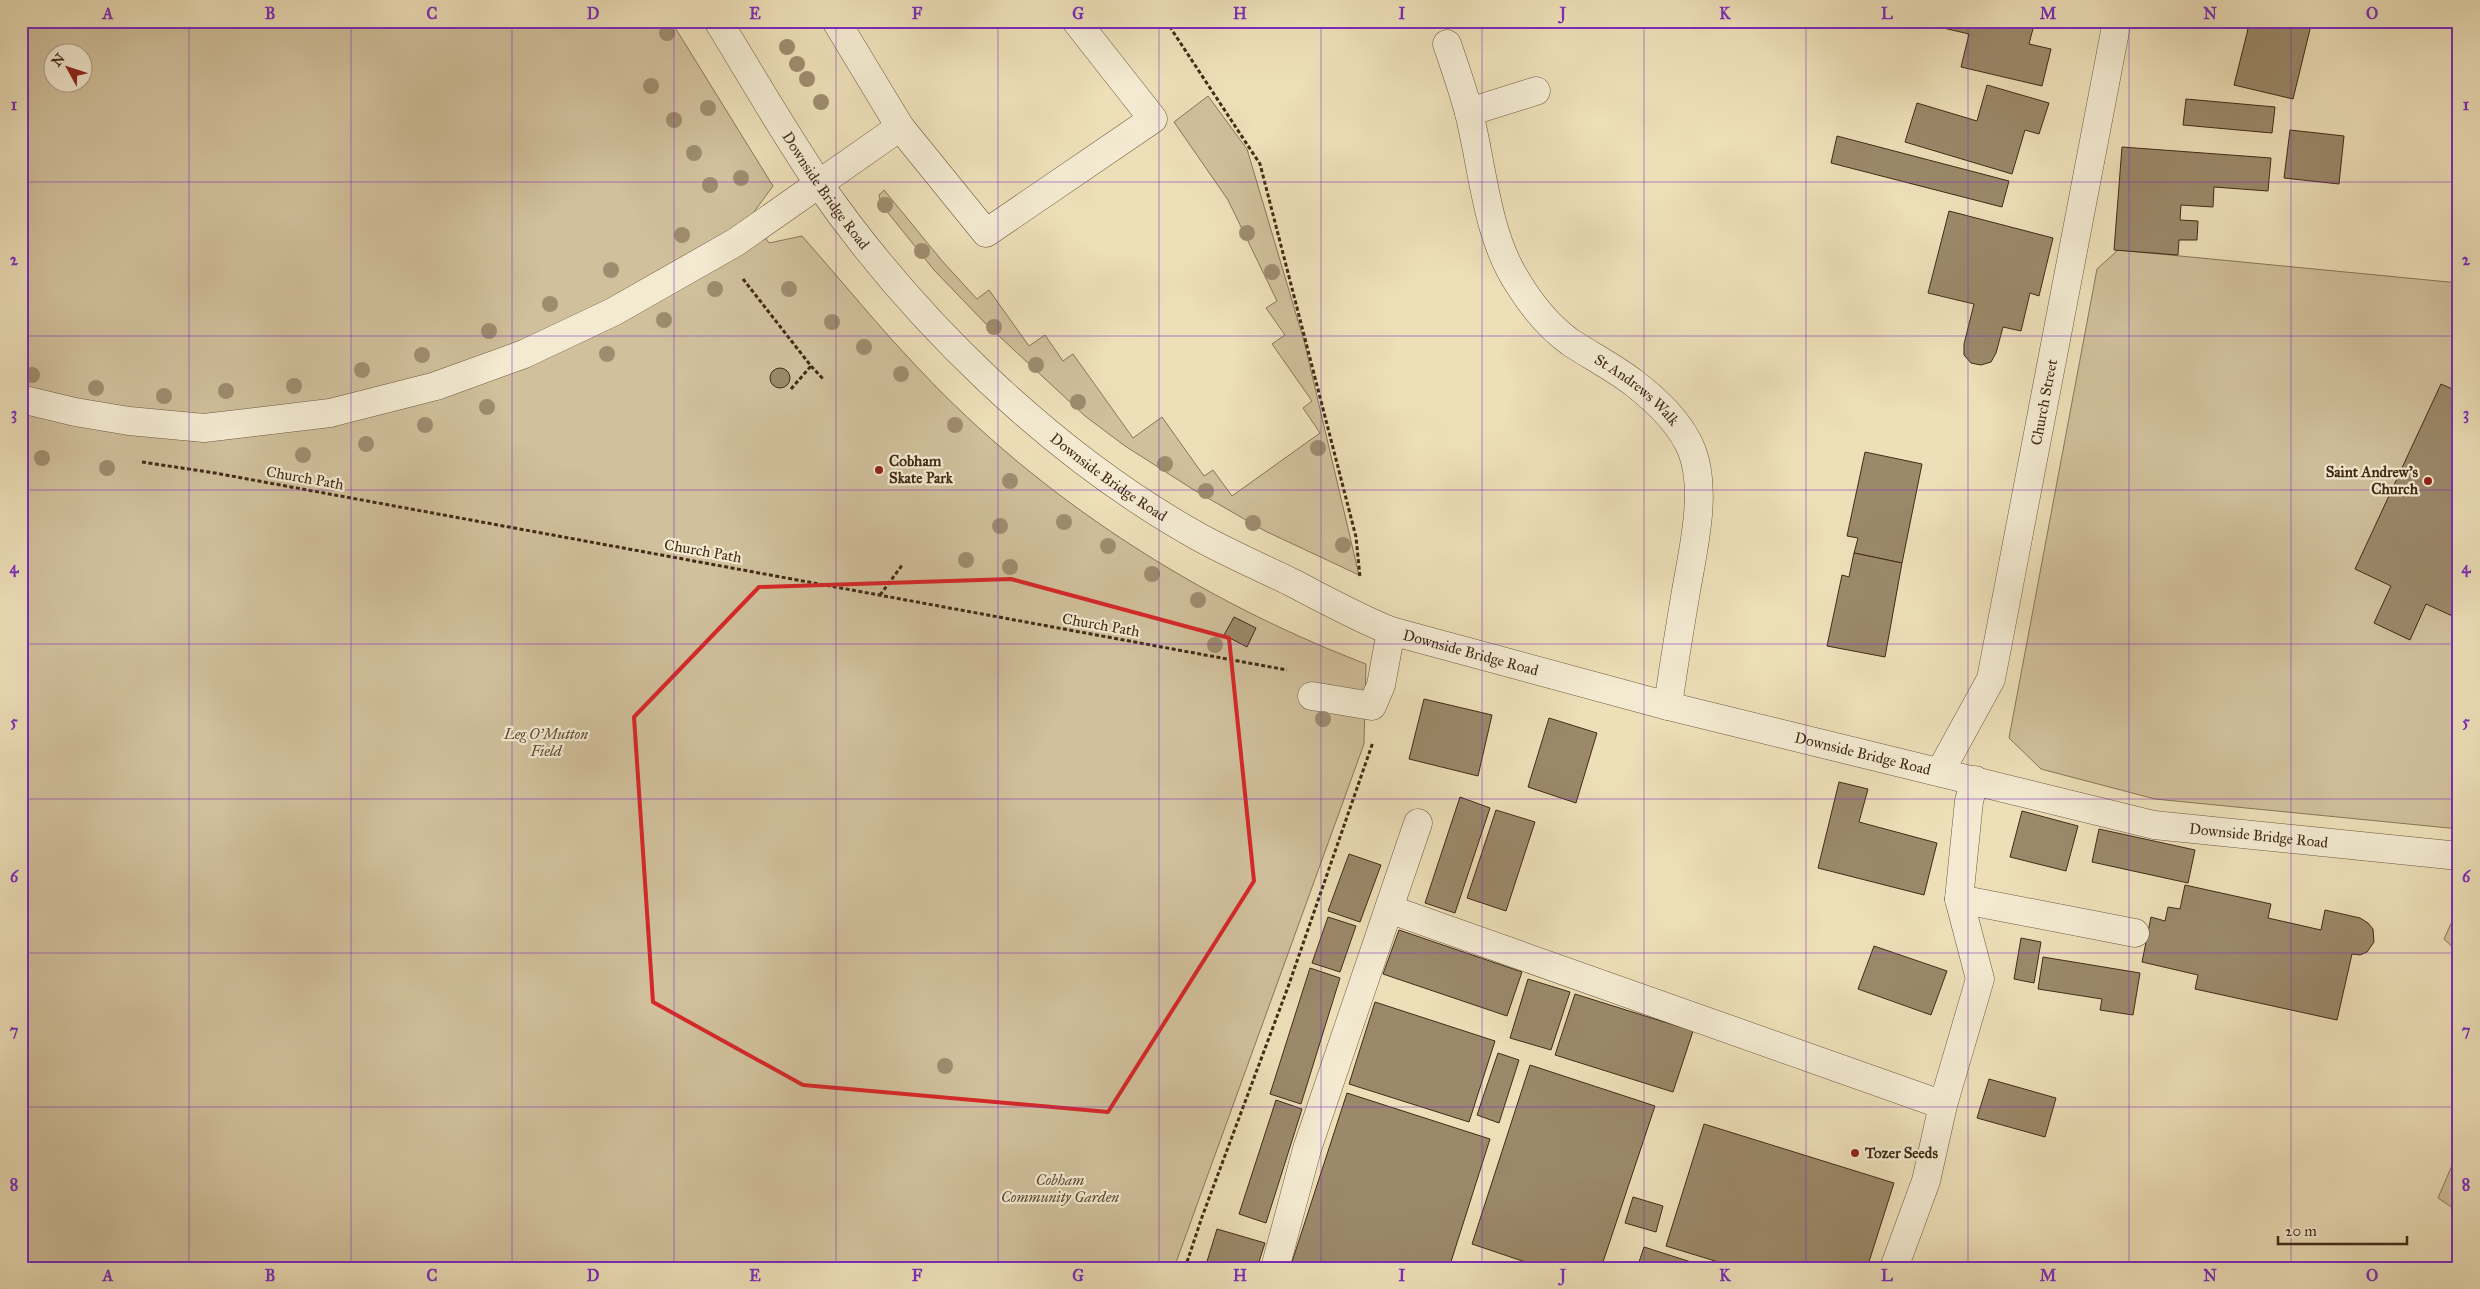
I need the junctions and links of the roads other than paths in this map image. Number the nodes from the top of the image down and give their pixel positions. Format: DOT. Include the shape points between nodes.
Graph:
graph roads {
  1 [pos="718,21"];
  2 [pos="836,21"];
  3 [pos="1076,21"];
  4 [pos="2116,21"];
  5 [pos="1447,44"];
  6 [pos="1536,91"];
  7 [pos="1468,112"];
  8 [pos="900,127"];
  9 [pos="819,183"];
  10 [pos="21,399"];
  11 [pos="1391,631"];
  12 [pos="1312,696"];
  13 [pos="1668,706"];
  14 [pos="1940,772"];
  15 [pos="1975,780"];
  16 [pos="1418,824"];
  17 [pos="2459,856"];
  18 [pos="1959,899"];
  19 [pos="1389,909"];
  20 [pos="2136,933"];
  21 [pos="1943,1105"];
  22 [pos="1275,1268"];
  23 [pos="1894,1268"];
  1 -- 9 [label="street, Downside Bridge Road"];
  2 -- 8 [label="street"];
  3 -- 8 [label="street" via="1153,119 986,233"];
  4 -- 14 [label="street, Church Street" via="1991,679"];
  5 -- 7 [label="street, St Andrews Walk"];
  6 -- 7 [label="street"];
  7 -- 13 [label="street, St Andrews Walk" via="1494,226 1504,256 1521,288 1535,309 1570,342 1613,367 1650,396 1684,433 1693,452 1698,474 1696,534"];
  8 -- 9 [label="street"];
  9 -- 10 [label="street" via="721,251 613,312 524,354 436,386 330,413 204,428 129,422"];
  9 -- 11 [label="street, Downside Bridge Road" via="876,258 945,337 1029,416 1114,482 1198,536 1357,618"];
  11 -- 12 [label="street" via="1381,684 1372,706"];
  11 -- 13 [label="street, Downside Bridge Road"];
  13 -- 14 [label="street, Downside Bridge Road"];
  14 -- 15 [label="street, Downside Bridge Road"];
  15 -- 17 [label="street, Downside Bridge Road" via="2154,825"];
  15 -- 18 [label="street" via="1969,801"];
  16 -- 19 [label="street"];
  18 -- 20 [label="street"];
  18 -- 21 [label="street" via="1980,979"];
  19 -- 21 [label="street"];
  19 -- 22 [label="street" via="1307,1149"];
  21 -- 23 [label="street" via="1926,1181"];
}
